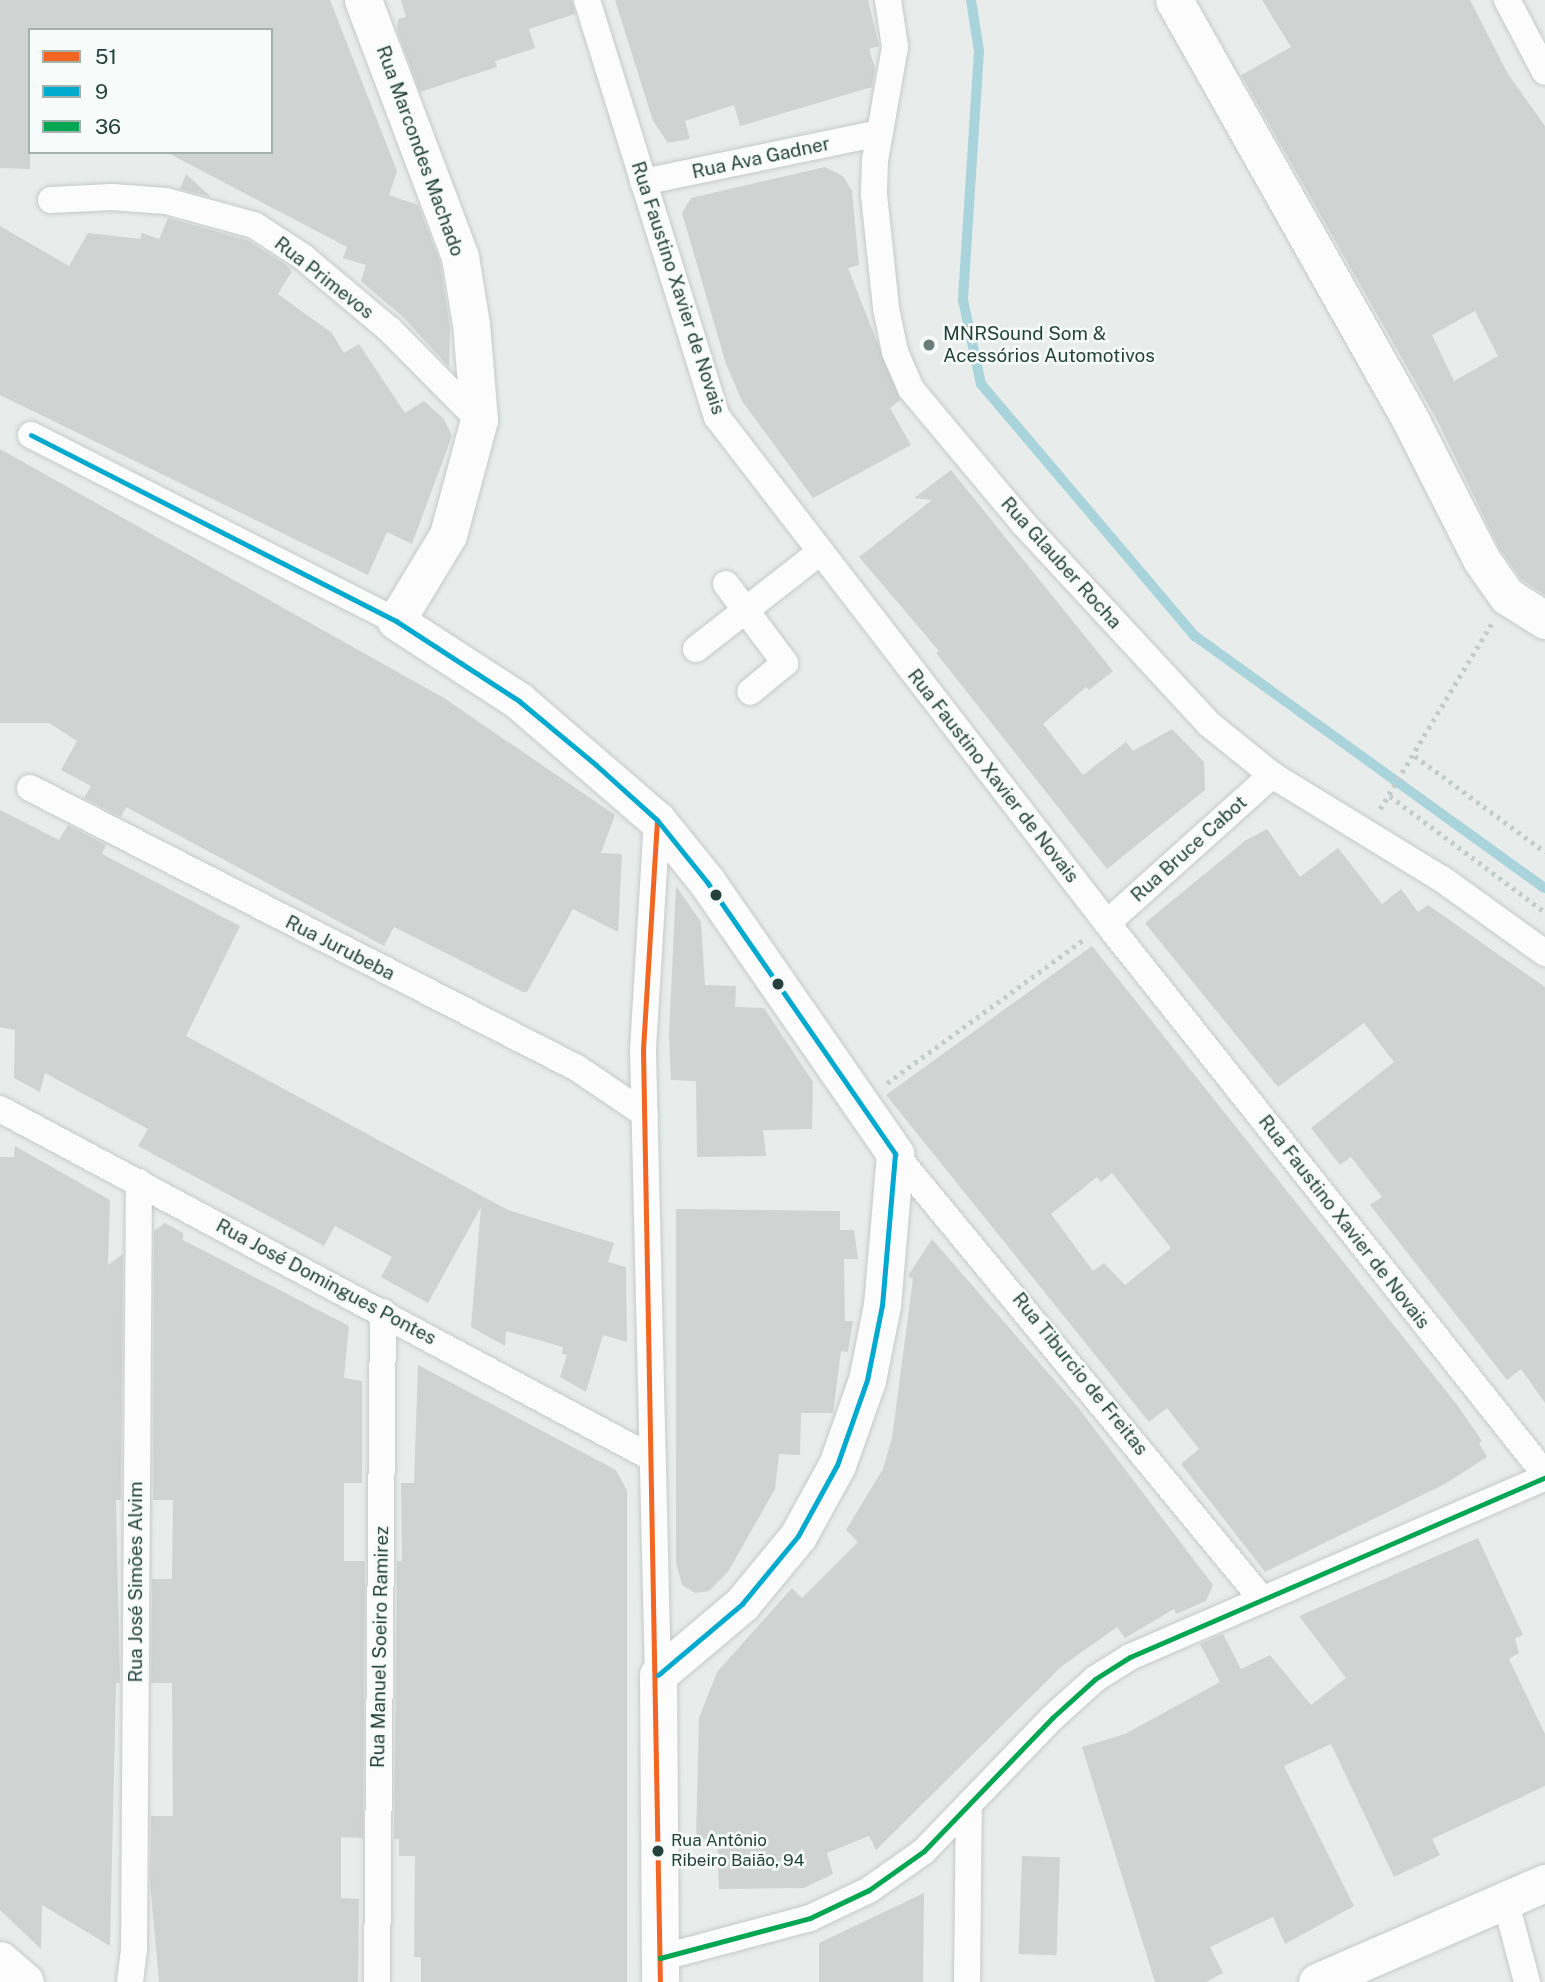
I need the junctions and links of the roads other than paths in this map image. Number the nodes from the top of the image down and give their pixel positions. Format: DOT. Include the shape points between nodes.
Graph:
graph roads {
  1 [pos="363,0"];
  2 [pos="587,0"];
  3 [pos="888,0"];
  4 [pos="1174,0"];
  5 [pos="1507,0"];
  6 [pos="1545,72"];
  7 [pos="879,133"];
  8 [pos="643,182"];
  9 [pos="51,201"];
  10 [pos="479,420"];
  11 [pos="31,435"];
  12 [pos="820,552"];
  13 [pos="726,584"];
  14 [pos="745,609"];
  15 [pos="1545,620"];
  16 [pos="396,621"];
  17 [pos="696,649"];
  18 [pos="750,692"];
  19 [pos="1272,775"];
  20 [pos="30,788"];
  21 [pos="657,820"];
  22 [pos="1107,923"];
  23 [pos="1545,953"];
  24 [pos="0,1109"];
  25 [pos="645,1114"];
  26 [pos="895,1154"];
  27 [pos="139,1182"];
  28 [pos="383,1312"];
  29 [pos="652,1458"];
  30 [pos="1545,1476"];
  31 [pos="1261,1598"];
  32 [pos="658,1675"];
  33 [pos="969,1805"];
  34 [pos="1545,1883"];
  35 [pos="1506,1903"];
  36 [pos="0,1960"];
  37 [pos="660,1970"];
  38 [pos="25,1982"];
  39 [pos="130,1982"];
  40 [pos="377,1982"];
  41 [pos="967,1982"];
  42 [pos="1317,1982"];
  43 [pos="1527,1982"];
  1 -- 10 [label="street, Rua Marcondes Machado" via="460,257"];
  2 -- 8 [label="street, Rua Faustino Xavier de Novais"];
  3 -- 7 [label="street, Rua Glauber Rocha" via="895,47"];
  4 -- 15 [label="street" via="1411,421 1481,559 1507,597"];
  5 -- 6 [label="street"];
  7 -- 8 [label="street, Rua Ava Gadner"];
  7 -- 19 [label="street, Rua Glauber Rocha" via="874,194 883,284 895,352 911,389 1023,523 1209,724"];
  8 -- 12 [label="street, Rua Faustino Xavier de Novais" via="717,416"];
  9 -- 10 [label="street, Rua Primevos" via="112,197 166,201 254,225 303,257 390,330"];
  10 -- 16 [label="street, Rua Marcondes Machado" via="448,535"];
  11 -- 16 [label="street"];
  12 -- 14 [label="street"];
  12 -- 22 [label="street, Rua Faustino Xavier de Novais"];
  13 -- 14 [label="street"];
  14 -- 17 [label="street"];
  14 -- 18 [label="street" via="785,663"];
  16 -- 21 [label="street" via="519,701"];
  19 -- 22 [label="street, Rua Bruce Cabot"];
  19 -- 23 [label="street, Rua Glauber Rocha" via="1442,879"];
  20 -- 25 [label="street, Rua Jurubeba" via="577,1068"];
  21 -- 25 [label="street" via="643,1050"];
  21 -- 26 [label="street" via="707,882"];
  22 -- 30 [label="street, Rua Faustino Xavier de Novais"];
  24 -- 27 [label="street, Rua José Domingues Pontes"];
  25 -- 29 [label="street"];
  26 -- 31 [label="street, Rua Tiburcio de Freitas"];
  26 -- 32 [label="street" via="882,1305 867,1380 837,1465 798,1536 742,1604"];
  27 -- 28 [label="street, Rua José Domingues Pontes"];
  27 -- 39 [label="street, Rua José Simões Alvim" via="134,1949"];
  28 -- 29 [label="street, Rua José Domingues Pontes"];
  28 -- 40 [label="street, Rua Manuel Soeiro Ramirez"];
  29 -- 32 [label="street"];
  30 -- 31 [label="street"];
  31 -- 33 [label="street" via="1130,1657 1095,1679"];
  32 -- 37 [label="street"];
  33 -- 37 [label="street" via="925,1851 869,1890 810,1918"];
  33 -- 41 [label="street"];
  34 -- 35 [label="street"];
  35 -- 42 [label="street"];
  35 -- 43 [label="street"];
  36 -- 38 [label="street"];
}
